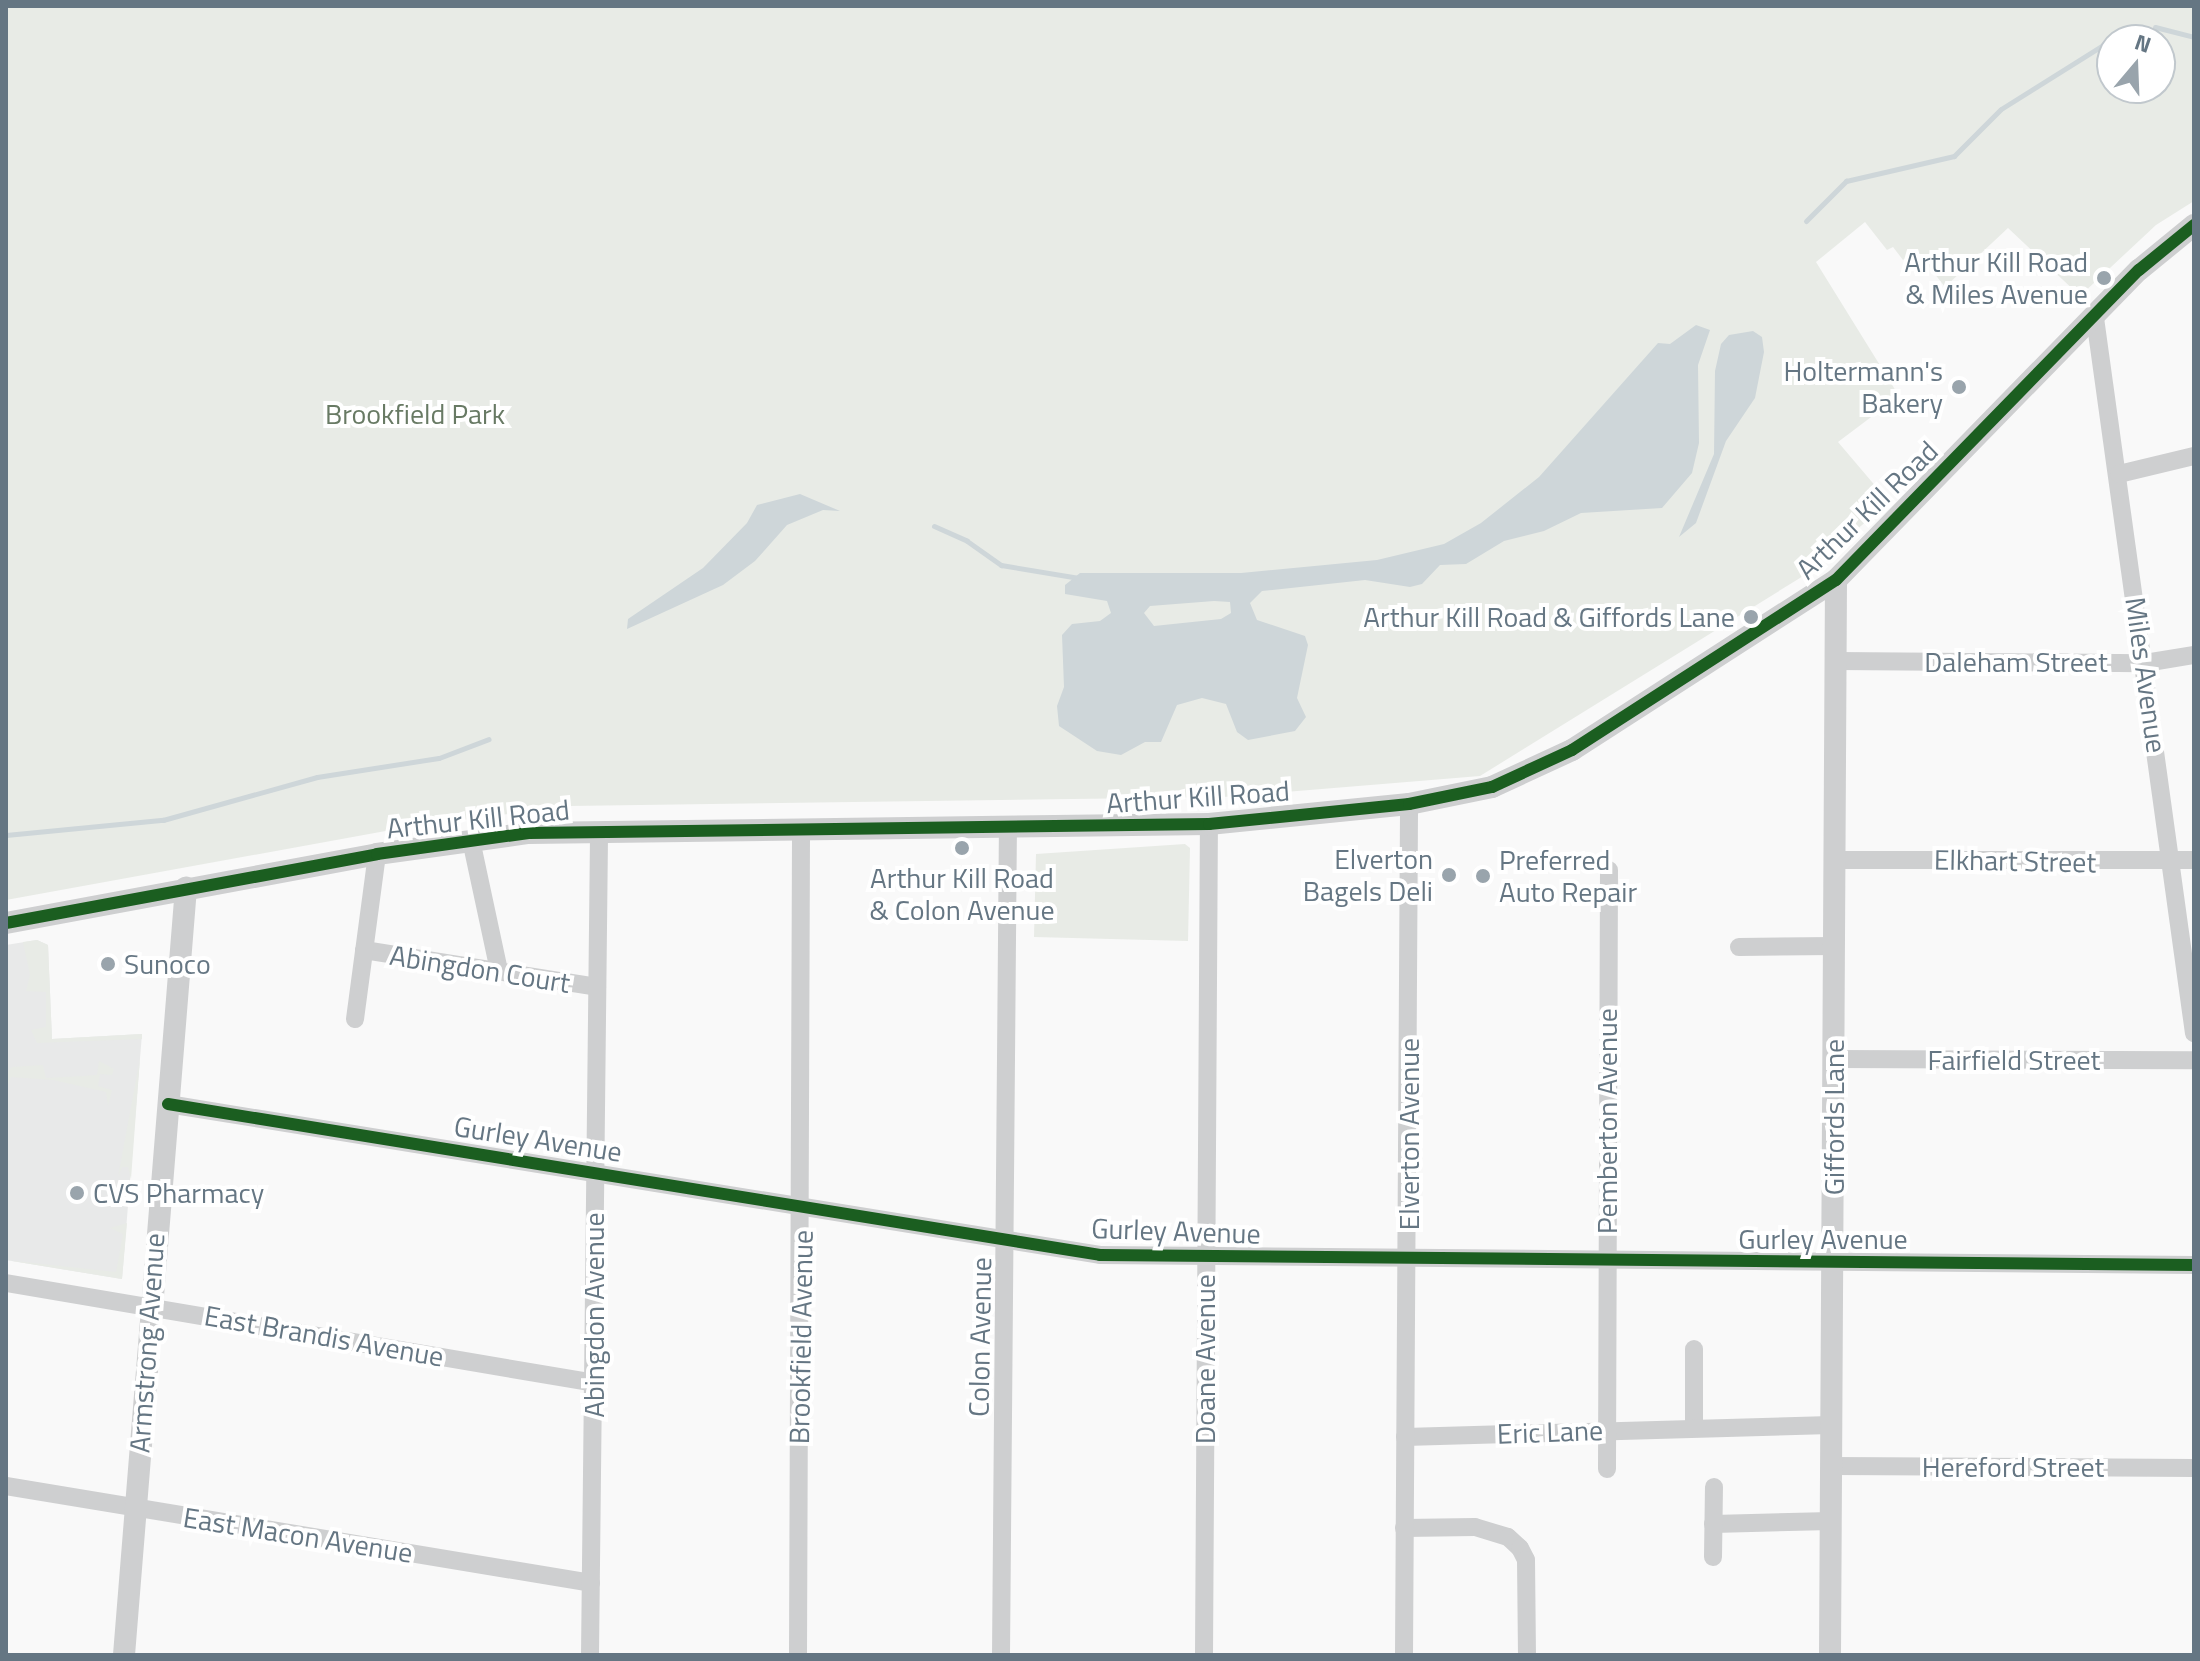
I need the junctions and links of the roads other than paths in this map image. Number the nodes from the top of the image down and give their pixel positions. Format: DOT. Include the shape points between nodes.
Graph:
graph roads {
  1 [pos="2194,225"];
  2 [pos="2095,318"];
  3 [pos="2194,456"];
  4 [pos="2119,474"];
  5 [pos="1836,580"];
  6 [pos="2194,655"];
  7 [pos="1837,661"];
  8 [pos="2145,663"];
  9 [pos="1409,804"];
  10 [pos="1209,824"];
  11 [pos="801,828"];
  12 [pos="1008,828"];
  13 [pos="599,831"];
  14 [pos="471,840"];
  15 [pos="377,854"];
  16 [pos="1836,860"];
  17 [pos="2194,860"];
  18 [pos="2171,863"];
  19 [pos="1609,870"];
  20 [pos="186,888"];
  21 [pos="6,923"];
  22 [pos="1835,946"];
  23 [pos="1739,947"];
  24 [pos="364,950"];
  25 [pos="499,971"];
  26 [pos="597,987"];
  27 [pos="355,1019"];
  28 [pos="2194,1033"];
  29 [pos="1835,1059"];
  30 [pos="2194,1060"];
  31 [pos="168,1104"];
  32 [pos="595,1172"];
  33 [pos="802,1208"];
  34 [pos="1005,1242"];
  35 [pos="1206,1258"];
  36 [pos="1409,1258"];
  37 [pos="1606,1261"];
  38 [pos="1833,1263"];
  39 [pos="2194,1265"];
  40 [pos="6,1283"];
  41 [pos="148,1306"];
  42 [pos="1694,1349"];
  43 [pos="595,1383"];
  44 [pos="1831,1425"];
  45 [pos="1694,1427"];
  46 [pos="1607,1430"];
  47 [pos="1405,1437"];
  48 [pos="1832,1466"];
  49 [pos="2194,1468"];
  50 [pos="1607,1469"];
  51 [pos="6,1486"];
  52 [pos="1714,1487"];
  53 [pos="135,1507"];
  54 [pos="1831,1521"];
  55 [pos="1713,1524"];
  56 [pos="1404,1528"];
  57 [pos="1713,1557"];
  58 [pos="591,1583"];
  59 [pos="124,1655"];
  60 [pos="590,1655"];
  61 [pos="798,1655"];
  62 [pos="1001,1655"];
  63 [pos="1204,1655"];
  64 [pos="1404,1655"];
  65 [pos="1527,1655"];
  66 [pos="1830,1655"];
  1 -- 2 [label="street, Arthur Kill Road" via="2139,270"];
  2 -- 4 [label="street, Miles Avenue"];
  2 -- 5 [label="street, Arthur Kill Road"];
  3 -- 4 [label="street"];
  4 -- 8 [label="street, Miles Avenue"];
  5 -- 7 [label="street, Giffords Lane"];
  5 -- 9 [label="street, Arthur Kill Road" via="1532,771 1492,787"];
  6 -- 8 [label="street, Daleham Street"];
  7 -- 8 [label="street, Daleham Street"];
  7 -- 16 [label="street, Giffords Lane"];
  8 -- 18 [label="street, Miles Avenue"];
  9 -- 10 [label="street, Arthur Kill Road"];
  9 -- 36 [label="street, Elverton Avenue"];
  10 -- 12 [label="street, Arthur Kill Road"];
  10 -- 35 [label="street, Doane Avenue"];
  11 -- 12 [label="street, Arthur Kill Road"];
  11 -- 13 [label="street, Arthur Kill Road"];
  11 -- 33 [label="street, Brookfield Avenue"];
  12 -- 34 [label="street, Colon Avenue"];
  13 -- 14 [label="street, Arthur Kill Road"];
  13 -- 26 [label="street, Abingdon Avenue"];
  14 -- 15 [label="street, Arthur Kill Road"];
  14 -- 25 [label="street"];
  15 -- 20 [label="street, Arthur Kill Road"];
  15 -- 24 [label="street"];
  16 -- 18 [label="street, Elkhart Street"];
  16 -- 22 [label="street, Giffords Lane"];
  17 -- 18 [label="street, Elkhart Street"];
  18 -- 28 [label="street, Miles Avenue"];
  19 -- 37 [label="street, Pemberton Avenue"];
  20 -- 21 [label="street, Arthur Kill Road"];
  20 -- 31 [label="street, Armstrong Avenue"];
  22 -- 23 [label="street"];
  22 -- 29 [label="street, Giffords Lane"];
  24 -- 25 [label="street, Abingdon Court"];
  24 -- 27 [label="street"];
  25 -- 26 [label="street, Abingdon Court"];
  26 -- 32 [label="street, Abingdon Avenue"];
  29 -- 30 [label="street, Fairfield Street"];
  29 -- 38 [label="street, Giffords Lane"];
  31 -- 32 [label="street, Gurley Avenue"];
  31 -- 41 [label="street, Armstrong Avenue"];
  32 -- 33 [label="street, Gurley Avenue"];
  32 -- 43 [label="street, Abingdon Avenue"];
  33 -- 34 [label="street, Gurley Avenue"];
  33 -- 61 [label="street, Brookfield Avenue"];
  34 -- 35 [label="street, Gurley Avenue" via="1100,1255"];
  34 -- 62 [label="street, Colon Avenue"];
  35 -- 36 [label="street, Gurley Avenue"];
  35 -- 63 [label="street, Doane Avenue"];
  36 -- 37 [label="street, Gurley Avenue"];
  36 -- 47 [label="street, Elverton Avenue"];
  37 -- 38 [label="street, Gurley Avenue"];
  37 -- 46 [label="street, Pemberton Avenue"];
  38 -- 39 [label="street, Gurley Avenue"];
  38 -- 44 [label="street, Giffords Lane"];
  40 -- 41 [label="street, East Brandis Avenue"];
  41 -- 43 [label="street, East Brandis Avenue"];
  41 -- 53 [label="street, Armstrong Avenue"];
  42 -- 45 [label="street"];
  43 -- 58 [label="street, Abingdon Avenue"];
  44 -- 45 [label="street, Eric Lane"];
  44 -- 48 [label="street, Giffords Lane"];
  45 -- 46 [label="street, Eric Lane"];
  46 -- 47 [label="street, Eric Lane"];
  46 -- 50 [label="street, Pemberton Avenue"];
  47 -- 56 [label="street, Elverton Avenue"];
  48 -- 49 [label="street, Hereford Street"];
  48 -- 54 [label="street, Giffords Lane"];
  51 -- 53 [label="street, East Macon Avenue"];
  52 -- 55 [label="street"];
  53 -- 58 [label="street, East Macon Avenue"];
  53 -- 59 [label="street, Armstrong Avenue"];
  54 -- 55 [label="street"];
  54 -- 66 [label="street, Giffords Lane"];
  55 -- 57 [label="street"];
  56 -- 64 [label="street, Elverton Avenue"];
  56 -- 65 [label="street" via="1475,1527 1494,1531 1520,1548 1526,1560"];
  58 -- 60 [label="street, Abingdon Avenue"];
}
